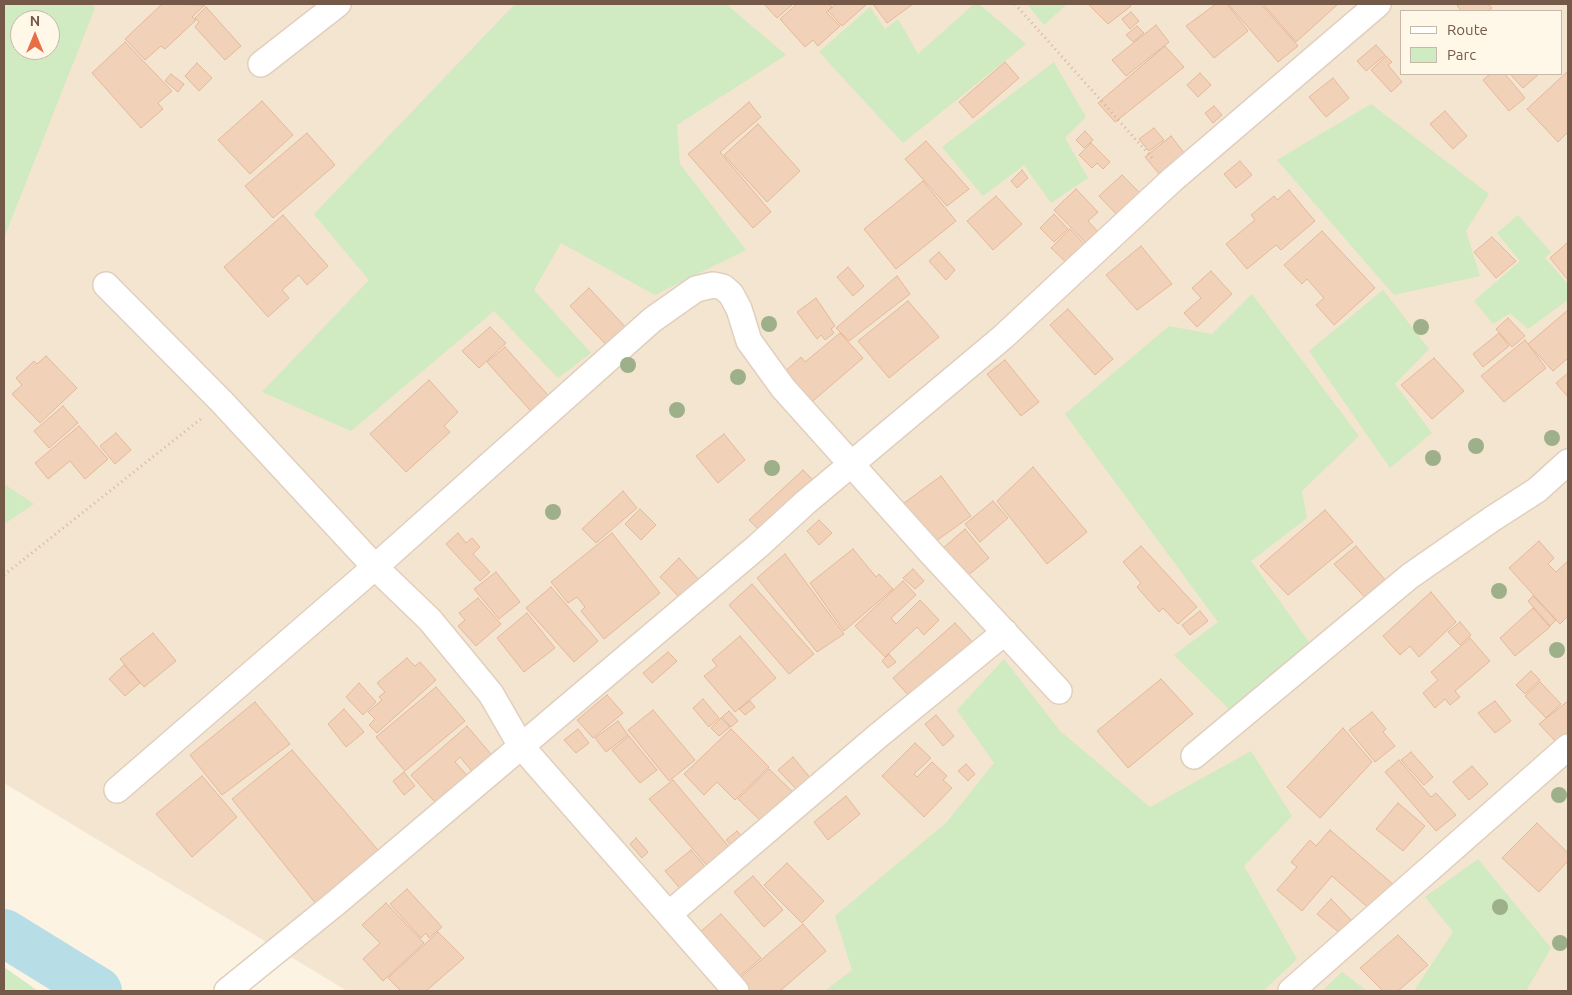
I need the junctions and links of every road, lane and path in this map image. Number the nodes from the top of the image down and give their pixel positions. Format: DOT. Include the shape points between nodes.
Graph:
graph roads {
  1 [pos="338,4"];
  2 [pos="1015,4"];
  3 [pos="1378,4"];
  4 [pos="261,64"];
  5 [pos="1172,180"];
  6 [pos="106,285"];
  7 [pos="222,402"];
  8 [pos="1568,462"];
  9 [pos="851,465"];
  10 [pos="375,567"];
  11 [pos="4,574"];
  12 [pos="1005,632"];
  13 [pos="1059,691"];
  14 [pos="521,746"];
  15 [pos="1568,747"];
  16 [pos="1194,756"];
  17 [pos="117,790"];
  18 [pos="669,914"];
  19 [pos="227,991"];
  20 [pos="736,991"];
  21 [pos="1291,991"];
  1 -- 4 [label="street"];
  2 -- 5 [label="path"];
  3 -- 5 [label="street"];
  5 -- 9 [label="street" via="1003,337"];
  6 -- 7 [label="street"];
  7 -- 10 [label="street"];
  7 -- 11 [label="path"];
  8 -- 16 [label="street" via="1537,490 1410,576"];
  9 -- 10 [label="street" via="783,388 749,341 731,294 723,287 713,285 696,289 652,320"];
  9 -- 12 [label="street"];
  9 -- 14 [label="street"];
  10 -- 14 [label="street" via="430,620 491,694"];
  10 -- 17 [label="street"];
  12 -- 13 [label="street"];
  12 -- 18 [label="street"];
  14 -- 18 [label="street"];
  14 -- 19 [label="street"];
  15 -- 21 [label="street"];
  18 -- 20 [label="street"];
}
